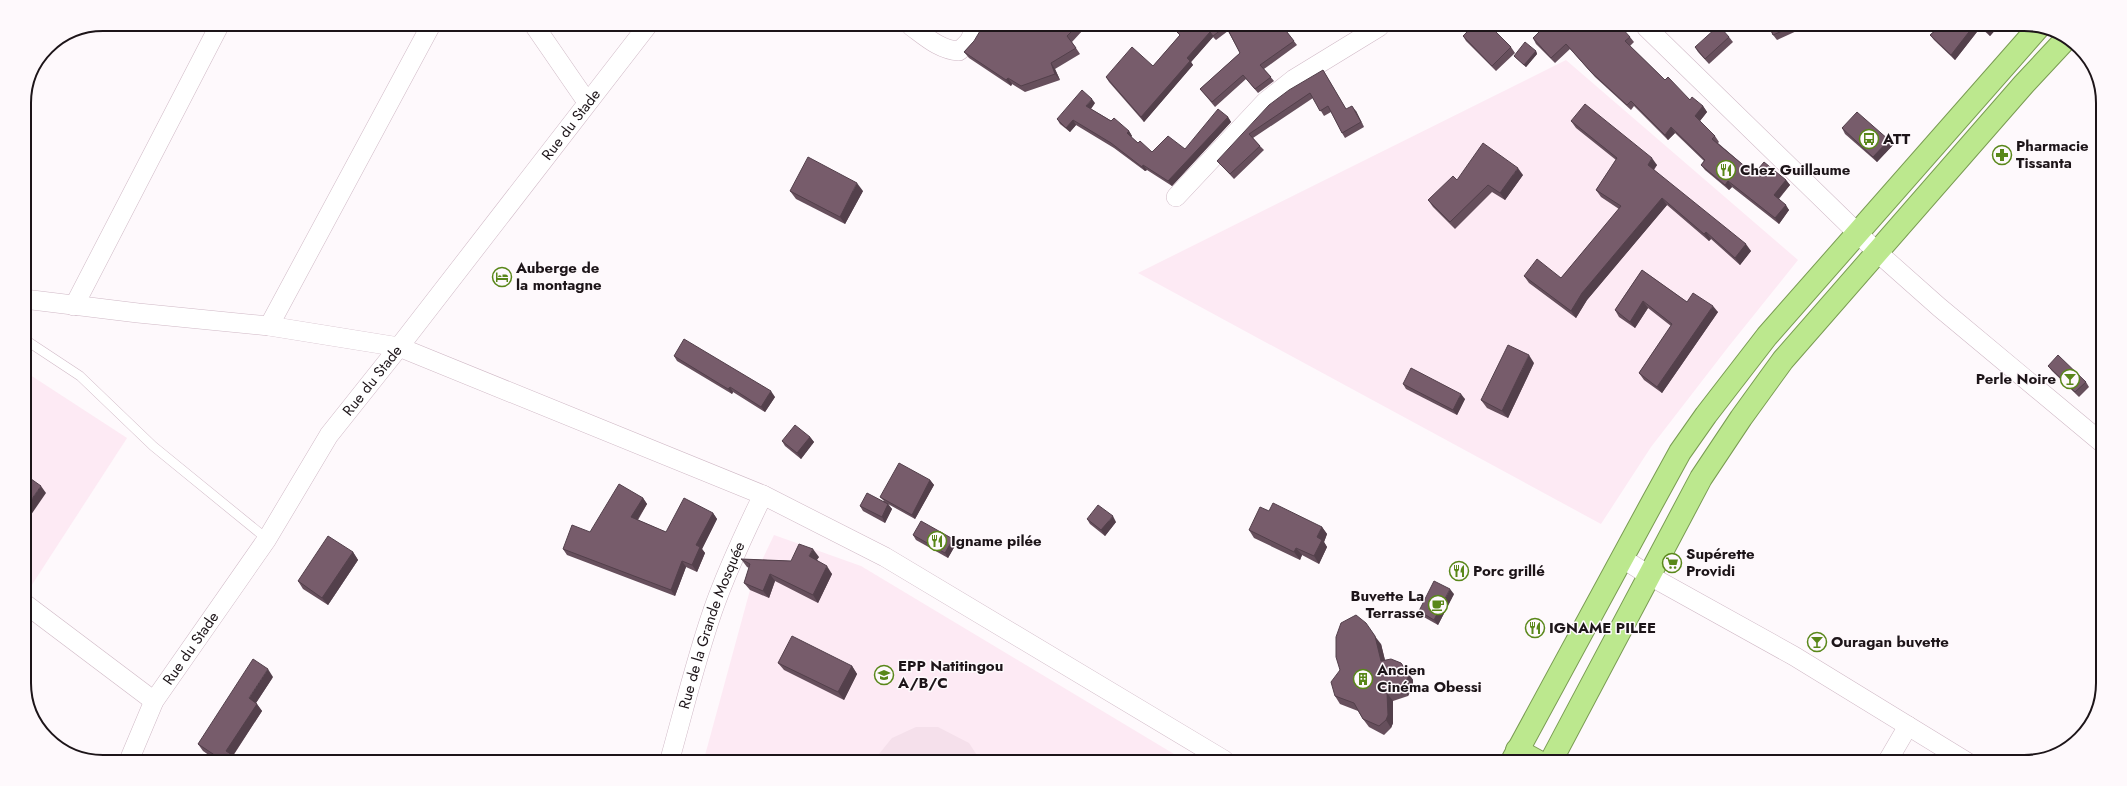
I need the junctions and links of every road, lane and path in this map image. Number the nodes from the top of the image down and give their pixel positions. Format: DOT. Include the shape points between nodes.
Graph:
graph roads {
  1 [pos="216,31"];
  2 [pos="428,31"];
  3 [pos="538,31"];
  4 [pos="643,31"];
  5 [pos="918,31"];
  6 [pos="973,31"];
  7 [pos="1372,31"];
  8 [pos="1650,31"];
  9 [pos="2034,32"];
  10 [pos="2063,42"];
  11 [pos="2004,67"];
  12 [pos="2024,84"];
  13 [pos="587,102"];
  14 [pos="1176,197"];
  15 [pos="1856,233"];
  16 [pos="1877,252"];
  17 [pos="31,300"];
  18 [pos="74,306"];
  19 [pos="269,326"];
  20 [pos="31,344"];
  21 [pos="399,347"];
  22 [pos="2096,439"];
  23 [pos="763,495"];
  24 [pos="267,539"];
  25 [pos="1622,558"];
  26 [pos="1650,576"];
  27 [pos="31,608"];
  28 [pos="154,701"];
  29 [pos="1908,726"];
  30 [pos="131,755"];
  31 [pos="671,755"];
  32 [pos="1216,755"];
  33 [pos="1516,755"];
  34 [pos="1554,755"];
  35 [pos="1891,755"];
  36 [pos="1956,755"];
  1 -- 18 [label="street"];
  2 -- 19 [label="street"];
  3 -- 13 [label="street"];
  4 -- 13 [label="street, Rue du Stade"];
  5 -- 6 [label="street" via="948,51 959,51 970,41"];
  7 -- 14 [label="street" via="1294,79 1265,102"];
  8 -- 15 [label="street"];
  9 -- 11 [label="highway"];
  10 -- 12 [label="highway"];
  11 -- 12 [label="highway"];
  11 -- 15 [label="highway"];
  12 -- 16 [label="highway"];
  13 -- 21 [label="street, Rue du Stade"];
  15 -- 16 [label="street"];
  15 -- 25 [label="highway" via="1767,336 1706,415 1680,452"];
  16 -- 22 [label="street"];
  16 -- 26 [label="highway" via="1783,360 1740,418 1701,478"];
  17 -- 18 [label="street"];
  18 -- 19 [label="street"];
  19 -- 21 [label="street"];
  20 -- 24 [label="lane" via="80,376 153,446"];
  21 -- 23 [label="street"];
  21 -- 24 [label="street, Rue du Stade" via="329,435"];
  23 -- 31 [label="street, Rue de la Grande Mosquée" via="741,540 714,609 697,659"];
  23 -- 32 [label="street" via="885,557"];
  24 -- 28 [label="street, Rue du Stade"];
  25 -- 26 [label="street"];
  25 -- 33 [label="highway"];
  26 -- 29 [label="street" via="1794,656"];
  26 -- 34 [label="highway"];
  27 -- 28 [label="street"];
  28 -- 30 [label="street, Rue du Stade"];
  29 -- 35 [label="street"];
  29 -- 36 [label="street"];
}
